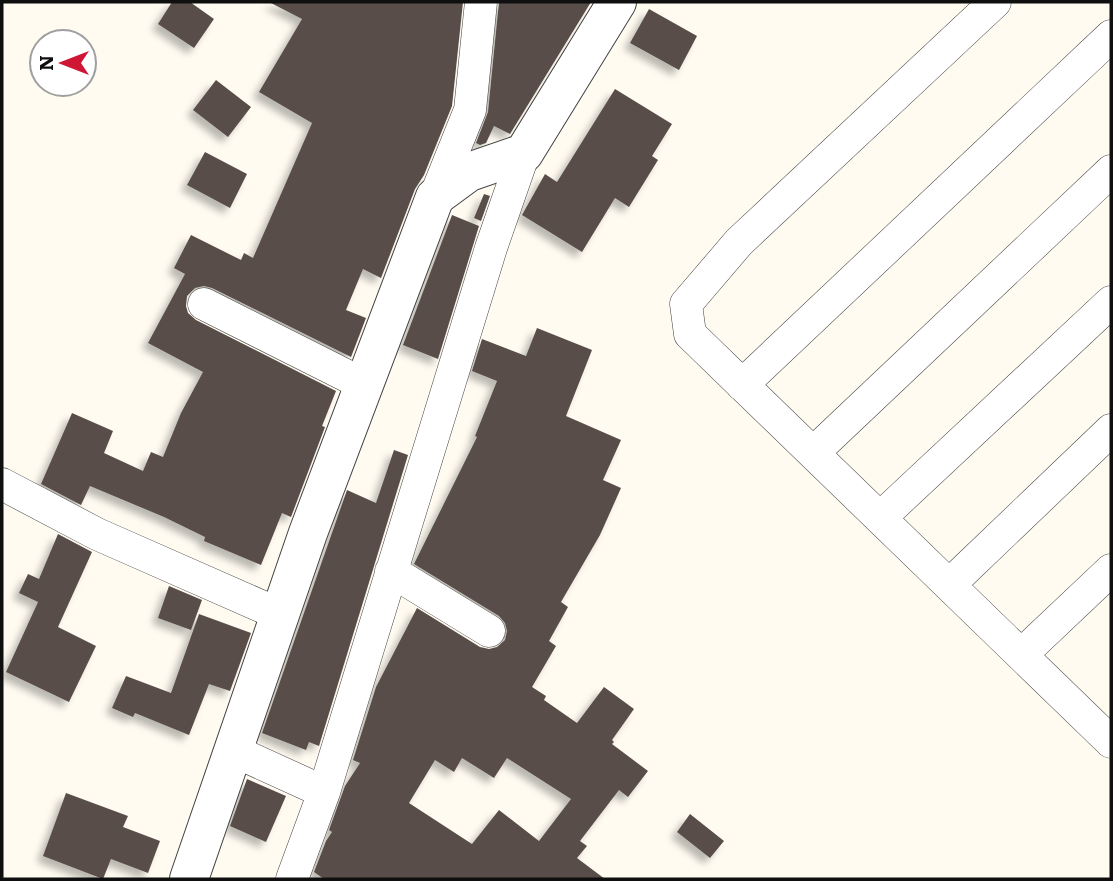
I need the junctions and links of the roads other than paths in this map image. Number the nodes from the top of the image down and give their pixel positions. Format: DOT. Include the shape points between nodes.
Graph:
graph roads {
  1 [pos="617,2"];
  2 [pos="995,2"];
  3 [pos="474,5"];
  4 [pos="1111,36"];
  5 [pos="524,153"];
  6 [pos="1111,171"];
  7 [pos="435,197"];
  8 [pos="1111,302"];
  9 [pos="204,304"];
  10 [pos="363,384"];
  11 [pos="742,384"];
  12 [pos="1111,430"];
  13 [pos="813,453"];
  14 [pos="2,484"];
  15 [pos="880,518"];
  16 [pos="1111,570"];
  17 [pos="391,571"];
  18 [pos="949,585"];
  19 [pos="281,615"];
  20 [pos="489,631"];
  21 [pos="1021,654"];
  22 [pos="1105,724"];
  23 [pos="234,751"];
  24 [pos="324,792"];
  25 [pos="189,879"];
  26 [pos="292,879"];
  1 -- 5 [label="street"];
  2 -- 11 [label="street" via="739,242 686,304 690,334"];
  3 -- 7 [label="street" via="470,110"];
  4 -- 11 [label="street"];
  5 -- 7 [label="street" via="469,172"];
  5 -- 17 [label="street"];
  6 -- 13 [label="street"];
  7 -- 10 [label="street"];
  8 -- 15 [label="street"];
  9 -- 10 [label="street"];
  10 -- 19 [label="street"];
  11 -- 13 [label="street"];
  12 -- 18 [label="street"];
  13 -- 15 [label="street"];
  14 -- 19 [label="street" via="97,534"];
  15 -- 18 [label="street"];
  16 -- 21 [label="street"];
  17 -- 20 [label="street"];
  17 -- 24 [label="street"];
  18 -- 21 [label="street"];
  19 -- 23 [label="street"];
  21 -- 22 [label="street"];
  23 -- 24 [label="street"];
  23 -- 25 [label="street"];
  24 -- 26 [label="street"];
}
